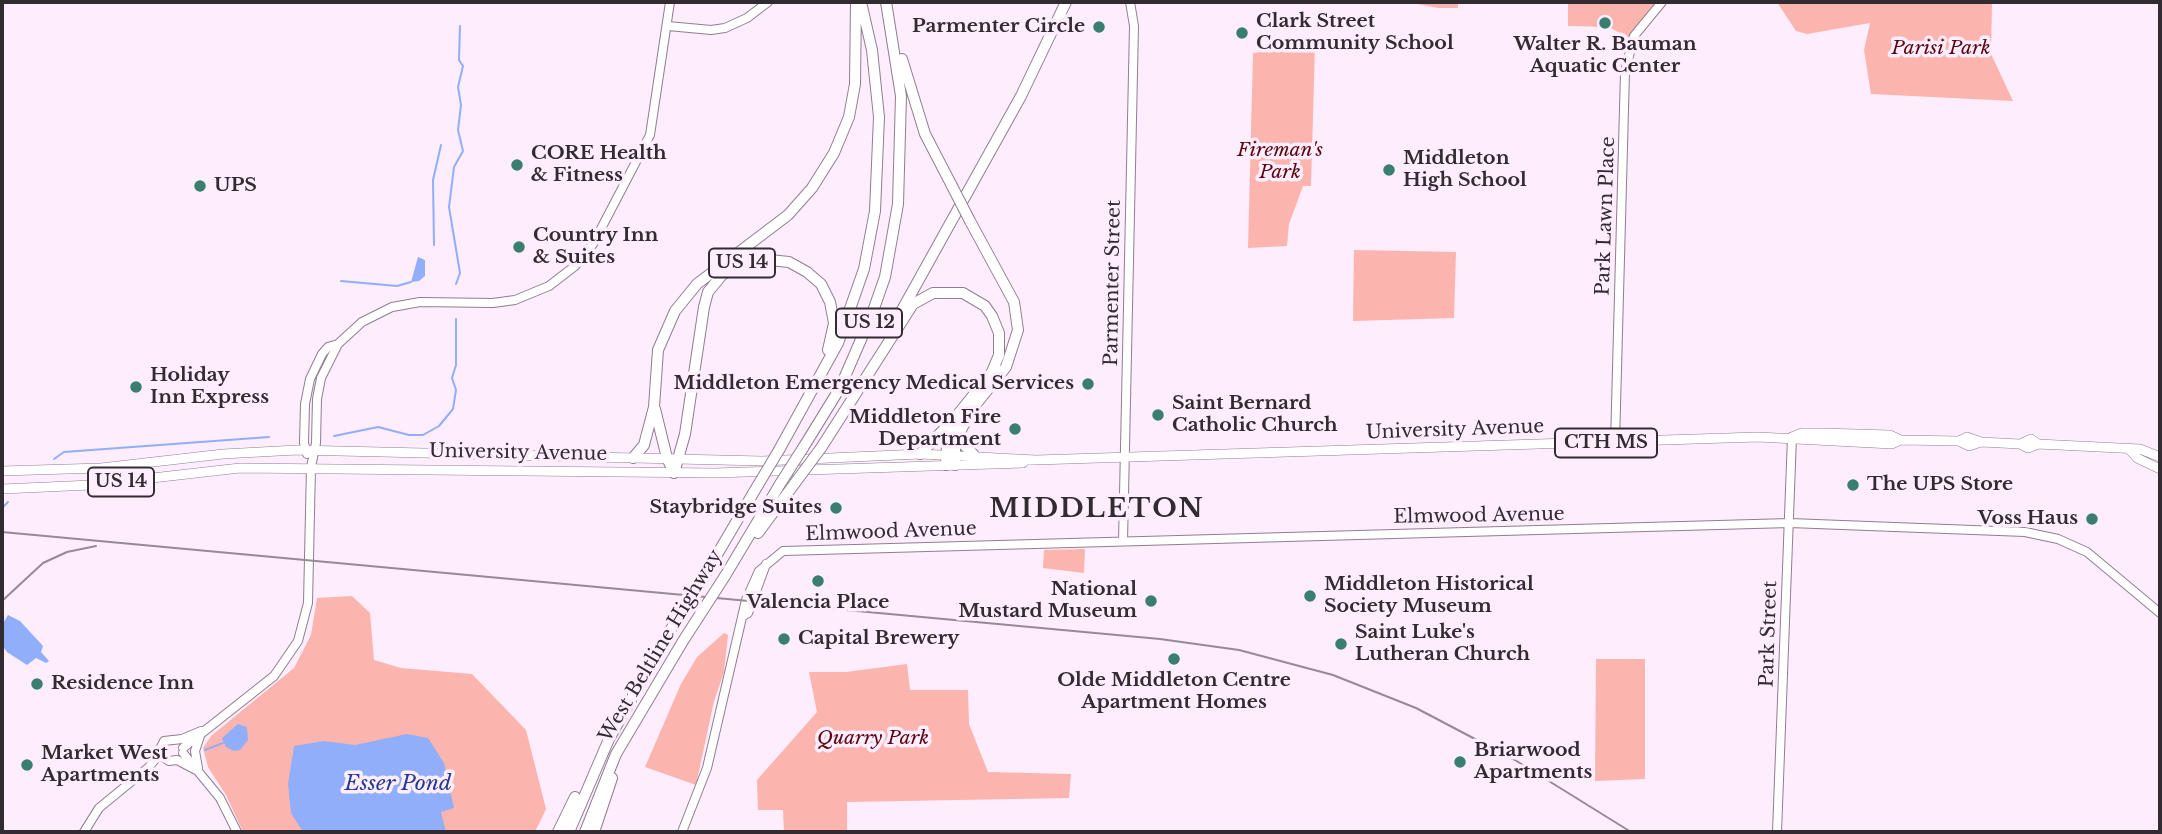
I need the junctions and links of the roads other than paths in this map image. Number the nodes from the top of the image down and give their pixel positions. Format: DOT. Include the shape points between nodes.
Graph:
graph roads {
  1 [pos="670,2"];
  2 [pos="768,2"];
  3 [pos="858,2"];
  4 [pos="886,2"];
  5 [pos="1066,2"];
  6 [pos="1130,2"];
  7 [pos="1138,2"];
  8 [pos="1661,2"];
  9 [pos="891,21"];
  10 [pos="668,26"];
  11 [pos="1134,26"];
  12 [pos="891,335"];
  13 [pos="805,405"];
  14 [pos="654,407"];
  15 [pos="955,418"];
  16 [pos="957,438"];
  17 [pos="1792,438"];
  18 [pos="1615,443"];
  19 [pos="2130,450"];
  20 [pos="310,451"];
  21 [pos="920,454"];
  22 [pos="974,455"];
  23 [pos="1125,457"];
  24 [pos="2160,457"];
  25 [pos="633,458"];
  26 [pos="667,458"];
  27 [pos="679,459"];
  28 [pos="950,460"];
  29 [pos="1035,460"];
  30 [pos="311,467"];
  31 [pos="2160,469"];
  32 [pos="2,471"];
  33 [pos="674,473"];
  34 [pos="2,489"];
  35 [pos="1790,523"];
  36 [pos="1123,541"];
  37 [pos="744,543"];
  38 [pos="2160,613"];
  39 [pos="201,731"];
  40 [pos="627,736"];
  41 [pos="180,750"];
  42 [pos="163,756"];
  43 [pos="601,757"];
  44 [pos="198,771"];
  45 [pos="84,832"];
  46 [pos="237,832"];
  47 [pos="558,832"];
  48 [pos="569,832"];
  49 [pos="584,832"];
  50 [pos="594,832"];
  51 [pos="682,832"];
  52 [pos="1777,832"];
  1 -- 10 [label="street"];
  2 -- 10 [label="street" via="726,28"];
  3 -- 13 [label="highway, US 12" via="870,40 878,106 875,211 864,270 846,323"];
  3 -- 14 [label="highway" via="854,92 830,161 788,215 681,301 658,350"];
  4 -- 9 [label="highway, US 12"];
  5 -- 12 [label="highway" via="1021,96"];
  6 -- 11 [label="street, Parmenter Street"];
  7 -- 11 [label="street, Parmenter Street"];
  8 -- 18 [label="street, Park Lawn Place" via="1634,36 1625,72"];
  9 -- 16 [label="highway, bridge" via="925,134 1014,302 1018,330 1006,367 969,414"];
  9 -- 37 [label="highway, West Beltline Highway / US 12, bridge" via="902,148 898,204 884,277 840,388"];
  10 -- 20 [label="street" via="647,143 593,244 575,266 549,286 515,300 420,302 392,307 362,322 338,344 318,390"];
  11 -- 23 [label="street, Parmenter Street"];
  12 -- 15 [label="highway" via="913,304 933,293 963,293 989,311 999,333 997,363"];
  12 -- 37 [label="highway, bridge" via="821,448 757,534"];
  13 -- 27 [label="highway, US 14" via="832,339 833,316 825,293 815,279 789,262 741,263 722,275 706,299"];
  13 -- 43 [label="highway, West Beltline Highway / US 12, bridge" via="666,637"];
  14 -- 25 [label="highway" via="644,445"];
  14 -- 26 [label="highway"];
  15 -- 21 [label="highway"];
  15 -- 28 [label="highway"];
  16 -- 22 [label="highway"];
  16 -- 28 [label="highway"];
  17 -- 18 [label="main road, University Avenue / CTH MS"];
  17 -- 19 [label="main road, University Avenue / CTH MS" via="1802,433 1891,435 1900,440 1959,441 1969,446 1981,442"];
  17 -- 35 [label="street, Park Street"];
  18 -- 23 [label="main road, University Avenue / CTH MS"];
  19 -- 24 [label="main road, University Avenue / CTH MS"];
  19 -- 31 [label="main road, University Avenue / CTH MS"];
  20 -- 25 [label="main road, University Avenue / US 14"];
  20 -- 30 [label="street"];
  20 -- 32 [label="main road, University Avenue / US 14"];
  21 -- 27 [label="main road, University Avenue / US 14"];
  21 -- 28 [label="main road, University Avenue / CTH MS"];
  22 -- 28 [label="main road, University Avenue / CTH MS"];
  22 -- 29 [label="main road, University Avenue / CTH MS"];
  23 -- 29 [label="main road, University Avenue / CTH MS"];
  23 -- 36 [label="street, Parmenter Street"];
  25 -- 26 [label="main road, University Avenue / US 14"];
  26 -- 27 [label="main road, University Avenue / US 14"];
  26 -- 33 [label="highway"];
  27 -- 33 [label="highway, US 14"];
  28 -- 29 [label="main road, University Avenue / CTH MS" via="992,466"];
  28 -- 33 [label="main road, University Avenue / US 14"];
  30 -- 33 [label="main road, University Avenue / US 14"];
  30 -- 34 [label="main road, University Avenue / US 14" via="240,468 91,485"];
  30 -- 39 [label="street" via="308,601 298,641 266,682"];
  35 -- 36 [label="street, Elmwood Avenue"];
  35 -- 38 [label="street, Elmwood Avenue" via="2036,533 2087,552"];
  35 -- 52 [label="street, Park Street"];
  36 -- 51 [label="street, Elmwood Avenue" via="791,550 774,556 743,616 707,768"];
  37 -- 40 [label="highway, West Beltline Highway / US 12, bridge"];
  39 -- 41 [label="street"];
  39 -- 44 [label="street" via="195,751"];
  40 -- 49 [label="highway, West Beltline Highway / US 12"];
  40 -- 50 [label="highway"];
  41 -- 42 [label="street"];
  41 -- 42 [label="street" via="164,741"];
  41 -- 44 [label="street"];
  42 -- 45 [label="street" via="99,808"];
  43 -- 47 [label="highway" via="587,771"];
  43 -- 48 [label="highway, West Beltline Highway / US 12"];
  44 -- 46 [label="street" via="220,798"];
}
